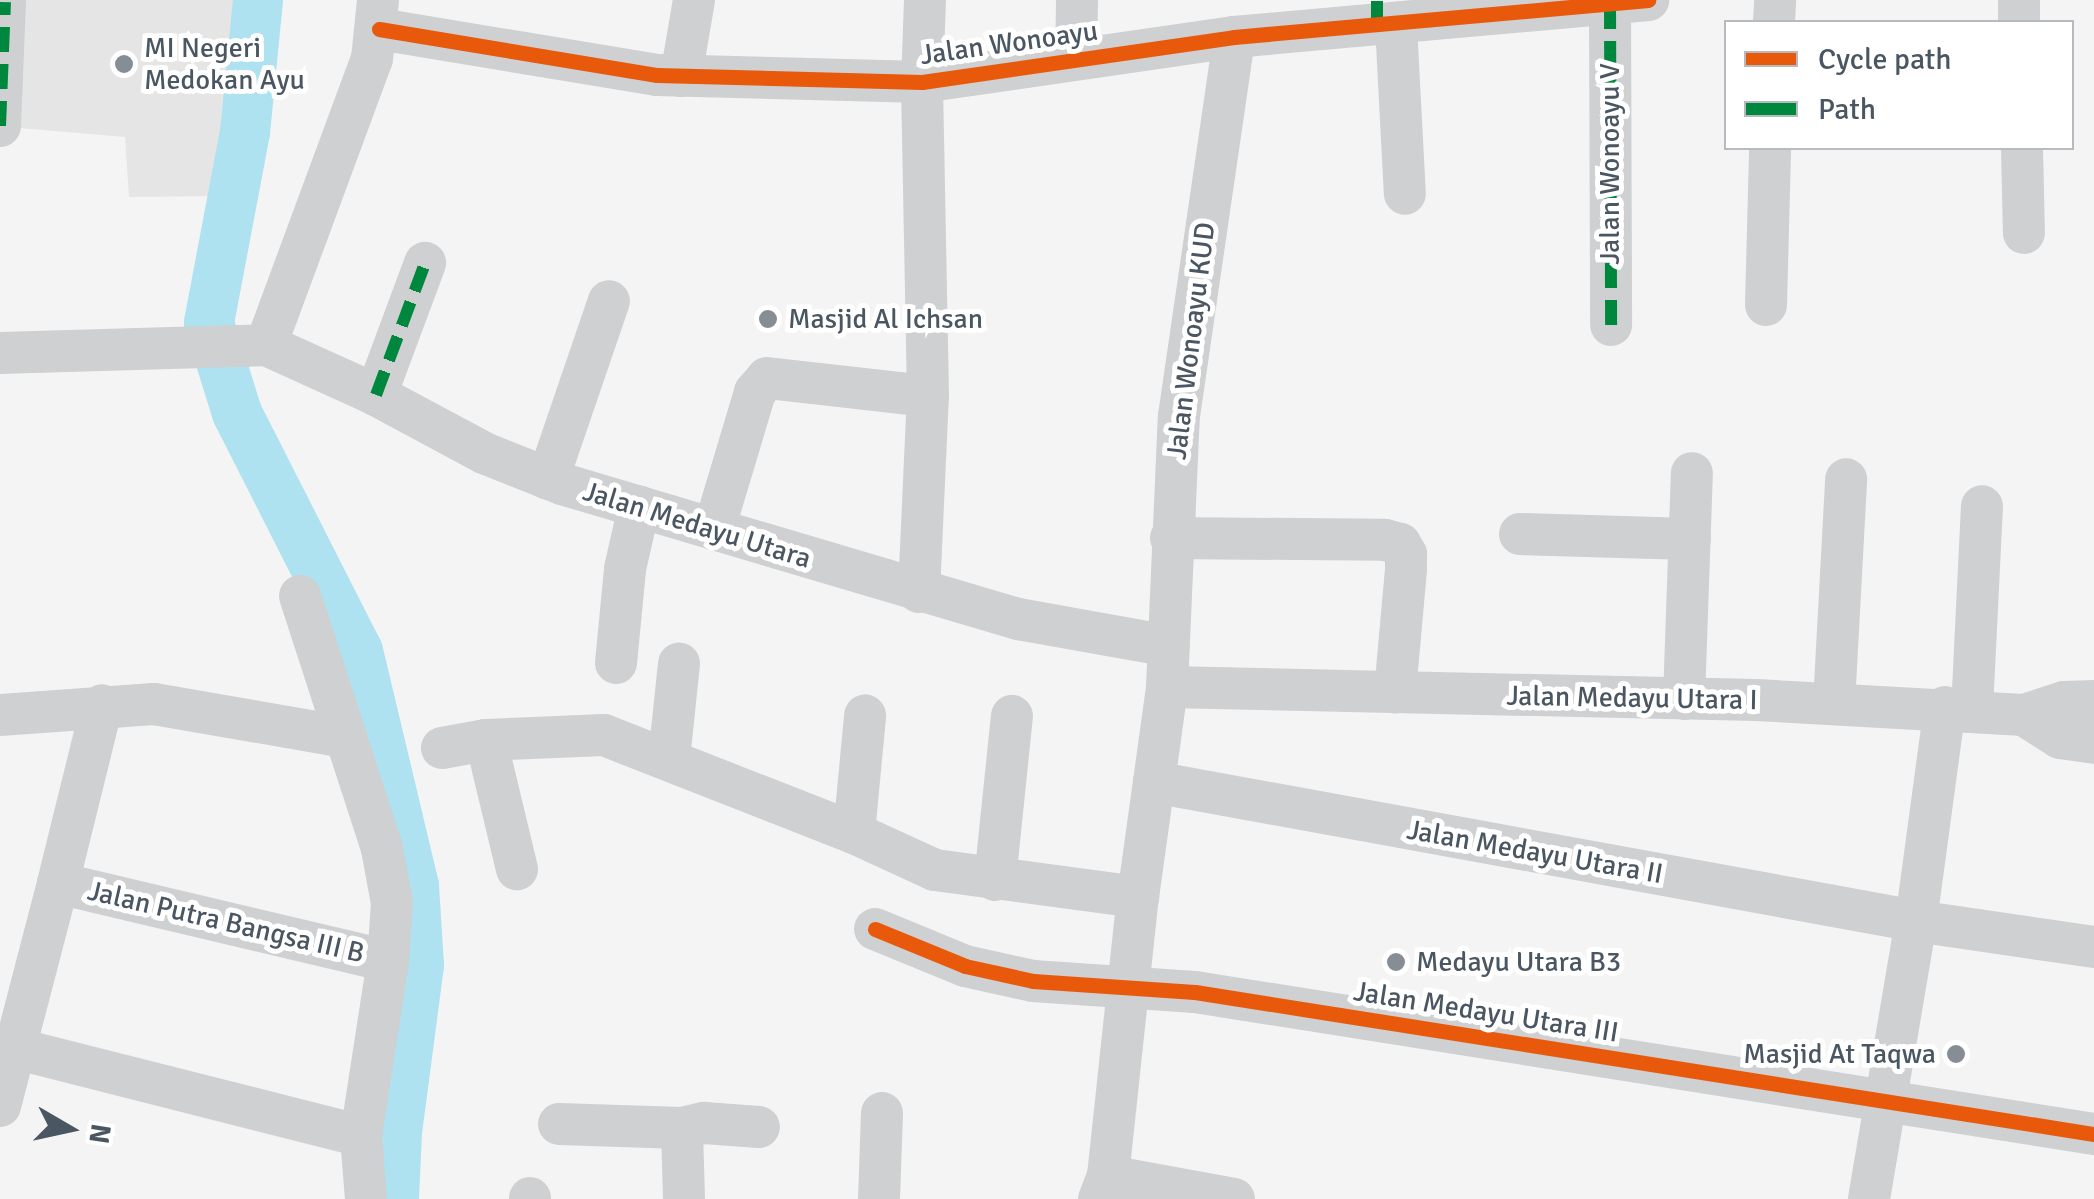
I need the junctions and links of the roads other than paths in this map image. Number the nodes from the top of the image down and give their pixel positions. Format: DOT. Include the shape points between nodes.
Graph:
graph roads {
  1 [pos="694,0"];
  2 [pos="925,0"];
  3 [pos="1077,0"];
  4 [pos="5,2"];
  5 [pos="1629,2"];
  6 [pos="378,14"];
  7 [pos="1383,17"];
  8 [pos="1234,36"];
  9 [pos="1076,59"];
  10 [pos="681,76"];
  11 [pos="922,82"];
  12 [pos="0,126"];
  13 [pos="1770,150"];
  14 [pos="2022,150"];
  15 [pos="1404,194"];
  16 [pos="2024,232"];
  17 [pos="425,263"];
  18 [pos="609,301"];
  19 [pos="1766,305"];
  20 [pos="1611,325"];
  21 [pos="257,345"];
  22 [pos="0,353"];
  23 [pos="376,395"];
  24 [pos="928,396"];
  25 [pos="1692,474"];
  26 [pos="548,479"];
  27 [pos="1846,479"];
  28 [pos="1982,506"];
  29 [pos="640,507"];
  30 [pos="714,529"];
  31 [pos="1520,534"];
  32 [pos="1171,538"];
  33 [pos="1690,539"];
  34 [pos="920,592"];
  35 [pos="300,596"];
  36 [pos="616,663"];
  37 [pos="679,664"];
  38 [pos="1168,667"];
  39 [pos="1395,693"];
  40 [pos="1684,699"];
  41 [pos="2094,701"];
  42 [pos="1834,704"];
  43 [pos="102,705"];
  44 [pos="1958,709"];
  45 [pos="0,715"];
  46 [pos="2024,715"];
  47 [pos="866,716"];
  48 [pos="1012,716"];
  49 [pos="346,738"];
  50 [pos="486,740"];
  51 [pos="2094,743"];
  52 [pos="442,748"];
  53 [pos="668,759"];
  54 [pos="1154,782"];
  55 [pos="854,834"];
  56 [pos="518,869"];
  57 [pos="995,880"];
  58 [pos="58,883"];
  59 [pos="1138,897"];
  60 [pos="1916,921"];
  61 [pos="874,929"];
  62 [pos="2094,947"];
  63 [pos="388,961"];
  64 [pos="1128,985"];
  65 [pos="18,1049"];
  66 [pos="1883,1100"];
  67 [pos="0,1106"];
  68 [pos="882,1113"];
  69 [pos="559,1124"];
  70 [pos="682,1128"];
  71 [pos="758,1128"];
  72 [pos="2094,1134"];
  73 [pos="361,1136"];
  74 [pos="1104,1187"];
  75 [pos="366,1199"];
  76 [pos="684,1199"];
  77 [pos="879,1199"];
  78 [pos="1234,1199"];
  79 [pos="1869,1199"];
  1 -- 10 [label="street"];
  2 -- 11 [label="street"];
  3 -- 9 [label="street"];
  4 -- 12 [label="street"];
  5 -- 7 [label="street, Jalan Wonoayu"];
  5 -- 20 [label="street, Jalan Wonoayu V"];
  6 -- 10 [label="street, Jalan Wonoayu"];
  6 -- 21 [label="street, Jalan Wonoayu" via="372,59"];
  7 -- 8 [label="street, Jalan Wonoayu"];
  7 -- 15 [label="street"];
  8 -- 9 [label="street, Jalan Wonoayu"];
  8 -- 32 [label="street, Jalan Wonoayu KUD" via="1193,298"];
  9 -- 11 [label="street, Jalan Wonoayu"];
  10 -- 11 [label="street, Jalan Wonoayu"];
  11 -- 24 [label="street"];
  13 -- 19 [label="street"];
  14 -- 16 [label="street"];
  17 -- 23 [label="street"];
  18 -- 26 [label="street"];
  21 -- 22 [label="street"];
  21 -- 23 [label="street, Jalan Medayu Utara"];
  23 -- 26 [label="street, Jalan Medayu Utara" via="484,454"];
  24 -- 30 [label="street" via="767,378 754,392"];
  24 -- 34 [label="street"];
  25 -- 33 [label="street"];
  26 -- 29 [label="street, Jalan Medayu Utara"];
  27 -- 42 [label="street"];
  28 -- 44 [label="street"];
  29 -- 30 [label="street, Jalan Medayu Utara"];
  29 -- 36 [label="street" via="625,569"];
  30 -- 34 [label="street, Jalan Medayu Utara"];
  31 -- 33 [label="street"];
  32 -- 38 [label="street, Jalan Wonoayu KUD"];
  32 -- 39 [label="street" via="1400,544 1406,569"];
  33 -- 40 [label="street"];
  34 -- 38 [label="street, Jalan Medayu Utara"];
  35 -- 49 [label="street"];
  37 -- 53 [label="street"];
  38 -- 39 [label="street, Jalan Medayu Utara I"];
  38 -- 54 [label="street"];
  39 -- 40 [label="street, Jalan Medayu Utara I"];
  40 -- 42 [label="street, Jalan Medayu Utara I"];
  41 -- 46 [label="street, Jalan Medayu Utara I"];
  42 -- 44 [label="street, Jalan Medayu Utara I"];
  43 -- 45 [label="street"];
  43 -- 49 [label="street" via="154,704"];
  43 -- 58 [label="street"];
  44 -- 46 [label="street, Jalan Medayu Utara I"];
  44 -- 60 [label="street"];
  46 -- 51 [label="street" via="2060,738"];
  47 -- 55 [label="street"];
  48 -- 57 [label="street"];
  49 -- 63 [label="street" via="382,849 392,903"];
  50 -- 52 [label="street"];
  50 -- 53 [label="street" via="604,735"];
  50 -- 56 [label="street"];
  53 -- 55 [label="street"];
  54 -- 59 [label="street"];
  54 -- 60 [label="street, Jalan Medayu Utara II"];
  55 -- 57 [label="street" via="935,870"];
  57 -- 59 [label="street"];
  58 -- 63 [label="street, Jalan Putra Bangsa III B"];
  58 -- 65 [label="street, Jalan Putra Bangsa III B"];
  59 -- 64 [label="street"];
  60 -- 62 [label="street, Jalan Medayu Utara II"];
  60 -- 66 [label="street"];
  61 -- 64 [label="street, Jalan Medayu Utara III" via="998,974"];
  63 -- 73 [label="street, Jalan Putra Bangsa III B"];
  64 -- 66 [label="street, Jalan Medayu Utara III"];
  64 -- 74 [label="street"];
  65 -- 67 [label="street, Jalan Putra Bangsa III B"];
  65 -- 73 [label="street"];
  66 -- 72 [label="street, Jalan Medayu Utara III"];
  66 -- 79 [label="street"];
  68 -- 77 [label="street"];
  69 -- 70 [label="street"];
  70 -- 71 [label="street"];
  70 -- 76 [label="street"];
  73 -- 75 [label="street, Jalan Putra Bangsa III B"];
  74 -- 78 [label="street"];
}
